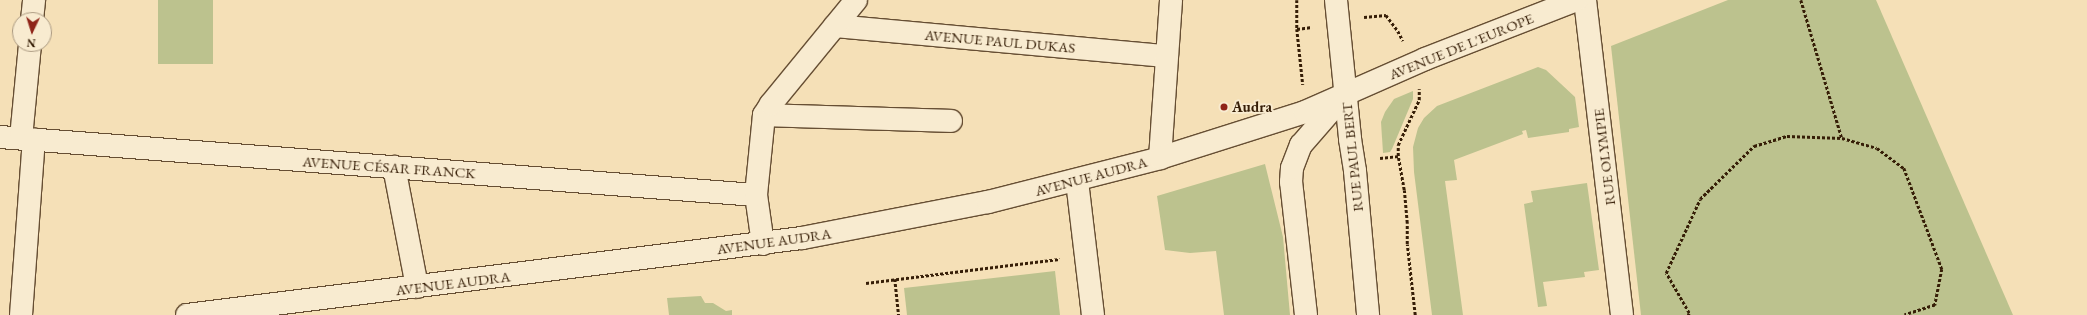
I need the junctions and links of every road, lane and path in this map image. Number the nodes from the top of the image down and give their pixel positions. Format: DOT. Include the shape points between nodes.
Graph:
graph roads {
  1 [pos="34,0"];
  2 [pos="856,0"];
  3 [pos="1171,0"];
  4 [pos="1297,0"];
  5 [pos="1336,0"];
  6 [pos="1576,0"];
  7 [pos="1585,0"];
  8 [pos="1801,0"];
  9 [pos="33,12"];
  10 [pos="1372,15"];
  11 [pos="835,26"];
  12 [pos="1313,27"];
  13 [pos="1297,29"];
  14 [pos="1404,43"];
  15 [pos="29,52"];
  16 [pos="1166,56"];
  17 [pos="1302,81"];
  18 [pos="1419,89"];
  19 [pos="1345,93"];
  20 [pos="764,115"];
  21 [pos="951,121"];
  22 [pos="18,138"];
  23 [pos="1842,138"];
  24 [pos="1160,158"];
  25 [pos="394,167"];
  26 [pos="1077,181"];
  27 [pos="756,195"];
  28 [pos="763,244"];
  29 [pos="1061,259"];
  30 [pos="895,279"];
  31 [pos="866,282"];
  32 [pos="417,287"];
  33 [pos="21,315"];
  34 [pos="187,315"];
  35 [pos="899,315"];
  36 [pos="1093,315"];
  37 [pos="1306,315"];
  38 [pos="1368,315"];
  39 [pos="1414,315"];
  40 [pos="1622,315"];
  41 [pos="1688,315"];
  42 [pos="1905,315"];
  1 -- 9 [label="street"];
  2 -- 11 [label="street"];
  3 -- 16 [label="street"];
  4 -- 13 [label="path"];
  5 -- 19 [label="street, RUE PAUL BERT"];
  6 -- 19 [label="street, AVENUE DE L'EUROPE"];
  7 -- 40 [label="street, RUE OLYMPIE"];
  8 -- 23 [label="path"];
  10 -- 14 [label="path" via="1386,15"];
  11 -- 16 [label="street, AVENUE PAUL DUKAS"];
  11 -- 20 [label="street"];
  12 -- 13 [label="path"];
  13 -- 17 [label="path"];
  15 -- 22 [label="street"];
  16 -- 24 [label="street"];
  18 -- 39 [label="path" via="1419,100 1398,145"];
  19 -- 24 [label="street, AVENUE AUDRA" via="1305,112"];
  19 -- 37 [label="street" via="1301,145 1292,168 1291,182"];
  19 -- 38 [label="street, RUE PAUL BERT"];
  20 -- 21 [label="street"];
  20 -- 27 [label="street"];
  22 -- 25 [label="street, AVENUE CÉSAR FRANCK"];
  22 -- 33 [label="street"];
  23 -- 41 [label="path" via="1787,136 1754,146 1700,199 1666,273"];
  23 -- 42 [label="path" via="1877,148 1904,168 1942,269 1935,305"];
  24 -- 26 [label="street, AVENUE AUDRA"];
  25 -- 27 [label="street, AVENUE CÉSAR FRANCK"];
  25 -- 32 [label="street"];
  26 -- 28 [label="street, AVENUE AUDRA" via="905,220"];
  26 -- 36 [label="street"];
  27 -- 28 [label="street"];
  28 -- 32 [label="street, AVENUE AUDRA"];
  29 -- 30 [label="path"];
  30 -- 31 [label="path"];
  30 -- 35 [label="path"];
  32 -- 34 [label="street, AVENUE AUDRA"];
}
